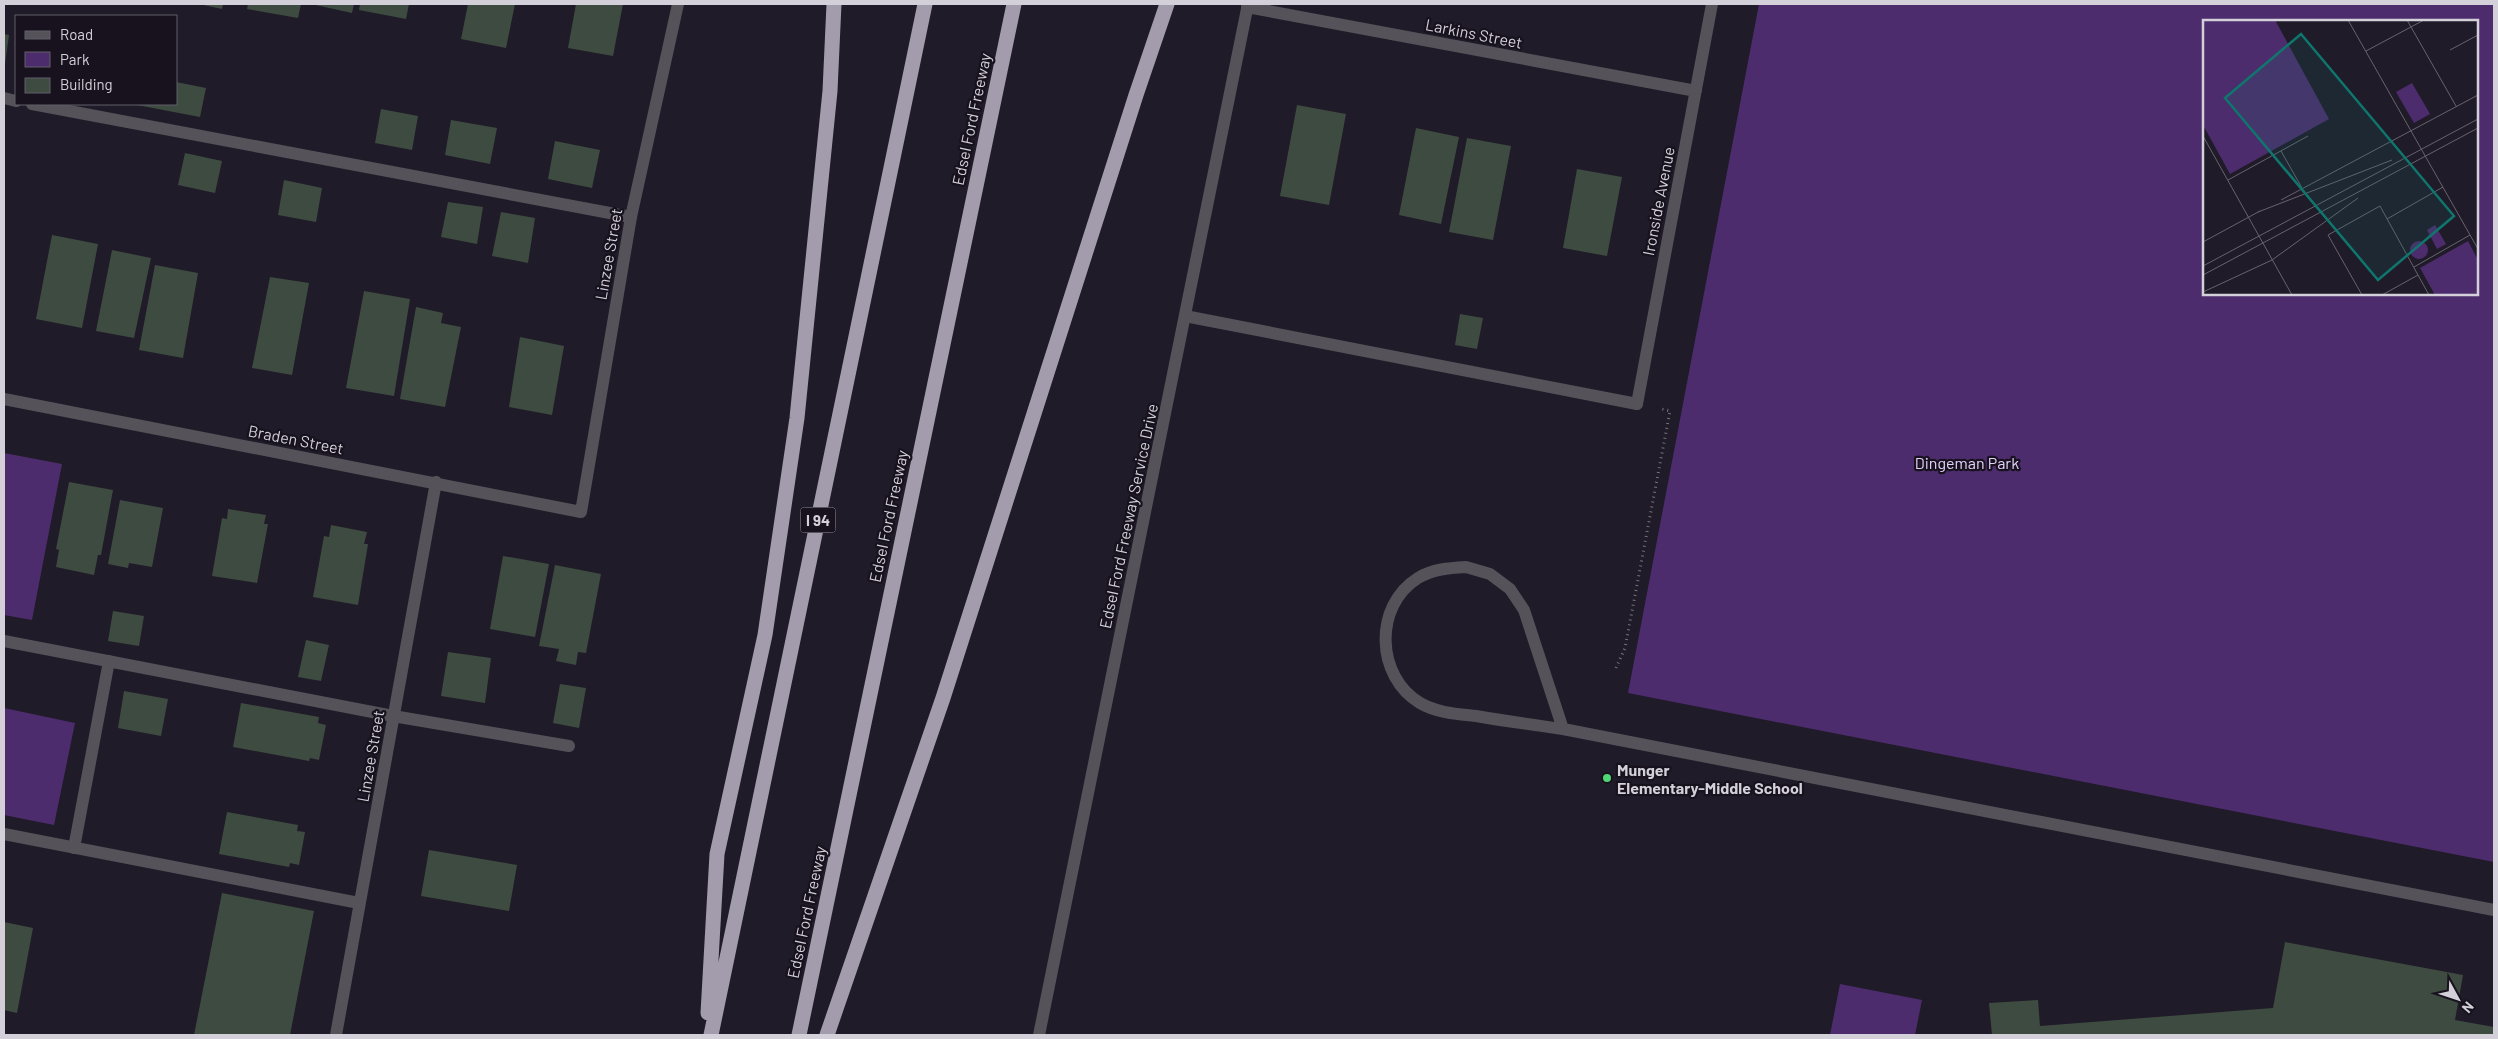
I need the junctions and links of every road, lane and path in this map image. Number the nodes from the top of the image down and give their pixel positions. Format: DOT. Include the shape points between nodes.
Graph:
graph roads {
  1 [pos="678,4"];
  2 [pos="834,4"];
  3 [pos="925,4"];
  4 [pos="1014,4"];
  5 [pos="1168,4"];
  6 [pos="1712,4"];
  7 [pos="1248,5"];
  8 [pos="1696,91"];
  9 [pos="37,105"];
  10 [pos="630,217"];
  11 [pos="1186,316"];
  12 [pos="4,399"];
  13 [pos="1670,411"];
  14 [pos="436,482"];
  15 [pos="581,512"];
  16 [pos="4,641"];
  17 [pos="109,661"];
  18 [pos="1616,668"];
  19 [pos="393,716"];
  20 [pos="1563,730"];
  21 [pos="568,746"];
  22 [pos="4,834"];
  23 [pos="74,848"];
  24 [pos="359,903"];
  25 [pos="2494,910"];
  26 [pos="336,1035"];
  27 [pos="707,1035"];
  28 [pos="711,1035"];
  29 [pos="799,1035"];
  30 [pos="827,1035"];
  31 [pos="1039,1035"];
  1 -- 10 [label="street, Linzee Street"];
  2 -- 27 [label="highway" via="830,91 796,418 765,635 717,854"];
  3 -- 28 [label="highway, I 94"];
  4 -- 29 [label="highway, Edsel Ford Freeway"];
  5 -- 30 [label="highway" via="943,698"];
  6 -- 8 [label="street, Ironside Avenue"];
  7 -- 8 [label="street, Larkins Street"];
  7 -- 11 [label="street, Edsel Ford Freeway Service Drive"];
  8 -- 11 [label="street, Ironside Avenue" via="1637,404"];
  9 -- 10 [label="street"];
  10 -- 15 [label="street, Linzee Street"];
  11 -- 31 [label="street, Edsel Ford Freeway Service Drive"];
  12 -- 14 [label="street, Braden Street"];
  13 -- 18 [label="path" via="1624,648"];
  14 -- 15 [label="street, Braden Street"];
  14 -- 19 [label="street, Linzee Street"];
  16 -- 17 [label="street"];
  17 -- 19 [label="street"];
  17 -- 23 [label="street"];
  19 -- 21 [label="street"];
  19 -- 24 [label="street, Linzee Street"];
  20 -- 20 [label="street" via="1524,610 1510,589 1490,574 1466,567 1441,568 1418,578 1399,595 1388,618 1384,643 1390,668 1403,688 1421,703 1442,711"];
  20 -- 25 [label="street"];
  22 -- 23 [label="street"];
  23 -- 24 [label="street"];
  24 -- 26 [label="street, Linzee Street"];
}
